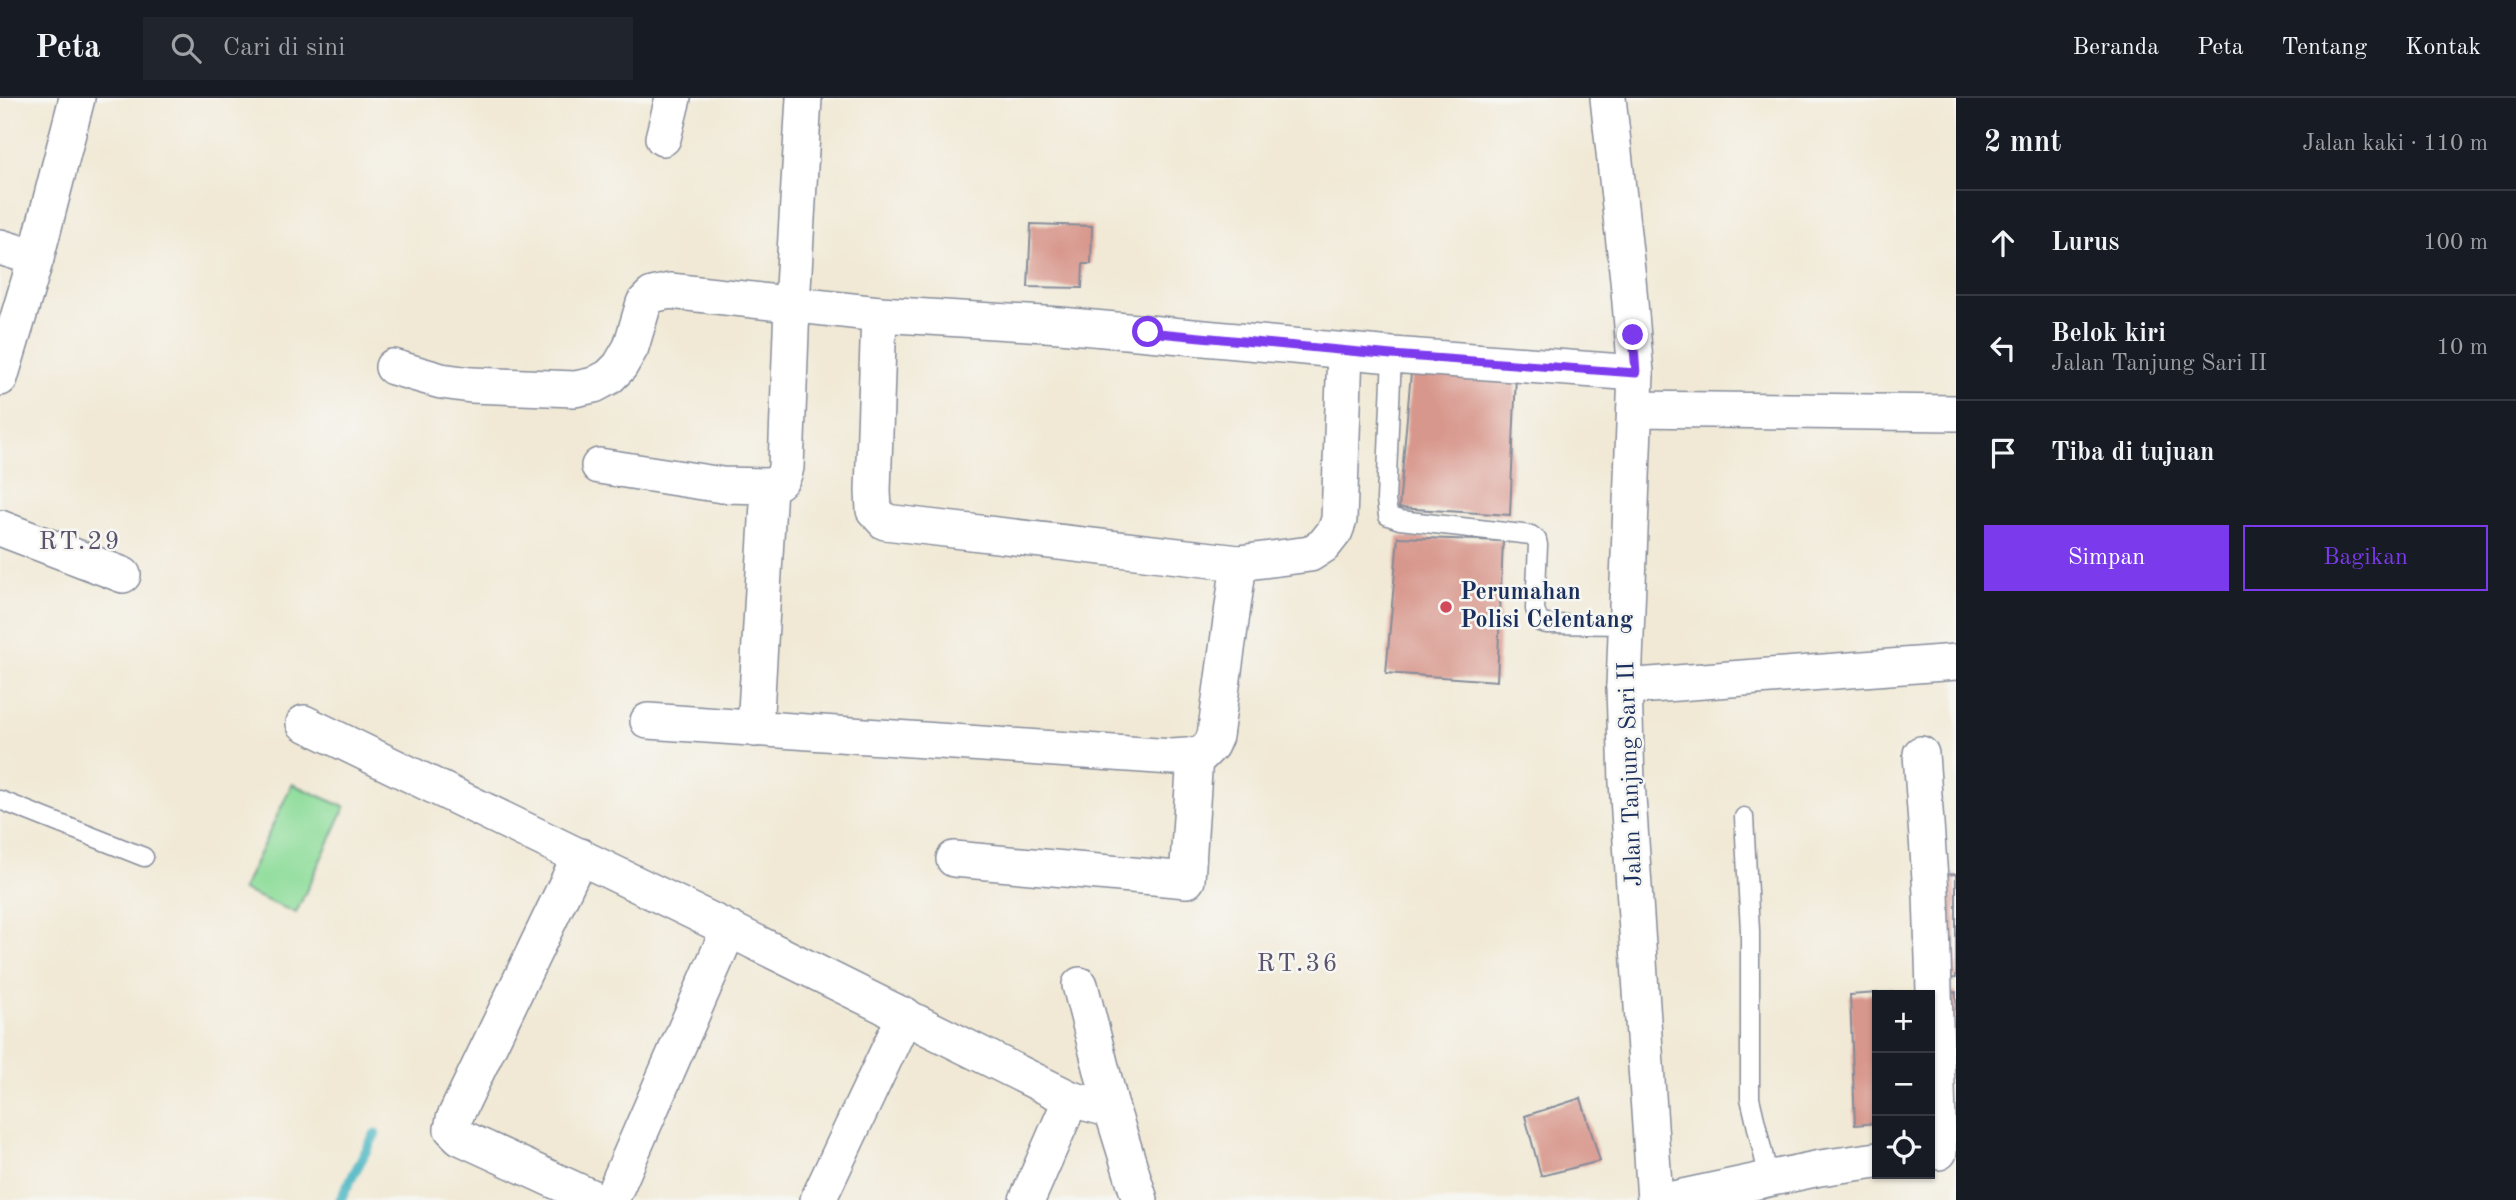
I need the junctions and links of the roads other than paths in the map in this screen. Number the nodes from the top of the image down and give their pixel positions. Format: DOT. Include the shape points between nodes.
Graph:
graph roads {
  1 [pos="77,98"];
  2 [pos="673,98"];
  3 [pos="804,98"];
  4 [pos="1608,98"];
  5 [pos="663,138"];
  6 [pos="0,247"];
  7 [pos="36,258"];
  8 [pos="792,305"];
  9 [pos="879,314"];
  10 [pos="1345,351"];
  11 [pos="1392,355"];
  12 [pos="393,368"];
  13 [pos="1636,373"];
  14 [pos="0,378"];
  15 [pos="1635,408"];
  16 [pos="1956,413"];
  17 [pos="599,466"];
  18 [pos="769,486"];
  19 [pos="0,528"];
  20 [pos="1239,563"];
  21 [pos="123,575"];
  22 [pos="1627,625"];
  23 [pos="1956,662"];
  24 [pos="1624,687"];
  25 [pos="649,721"];
  26 [pos="304,723"];
  27 [pos="755,729"];
  28 [pos="1920,754"];
  29 [pos="1195,756"];
  30 [pos="0,800"];
  31 [pos="1744,817"];
  32 [pos="580,856"];
  33 [pos="144,857"];
  34 [pos="954,859"];
  35 [pos="729,929"];
  36 [pos="1080,985"];
  37 [pos="905,1015"];
  38 [pos="1070,1099"];
  39 [pos="1112,1110"];
  40 [pos="1942,1151"];
  41 [pos="1872,1161"];
  42 [pos="1769,1179"];
  43 [pos="597,1200"];
  44 [pos="611,1200"];
  45 [pos="818,1200"];
  46 [pos="1027,1200"];
  47 [pos="1140,1200"];
  48 [pos="1655,1200"];
  49 [pos="1668,1200"];
  1 -- 7 [label="street"];
  2 -- 5 [label="street"];
  3 -- 8 [label="street"];
  4 -- 13 [label="street, Jalan Tanjung Sari II"];
  6 -- 7 [label="street"];
  7 -- 14 [label="street"];
  8 -- 9 [label="street"];
  8 -- 12 [label="street" via="657,293 640,310 631,347 620,366 594,385 575,389 471,385"];
  8 -- 18 [label="street" via="786,467 783,478"];
  9 -- 10 [label="street"];
  9 -- 20 [label="street" via="873,491 874,510 885,522"];
  10 -- 11 [label="street"];
  10 -- 20 [label="street" via="1341,505 1335,531 1310,554"];
  11 -- 13 [label="street"];
  11 -- 22 [label="lane" via="1388,516 1531,535 1538,545 1535,609 1539,622"];
  13 -- 15 [label="street, Jalan Tanjung Sari II"];
  15 -- 16 [label="street"];
  15 -- 22 [label="street, Jalan Tanjung Sari II"];
  17 -- 18 [label="street" via="722,485"];
  18 -- 27 [label="street"];
  19 -- 21 [label="street"];
  20 -- 29 [label="street" via="1215,736 1207,751"];
  22 -- 24 [label="street, Jalan Tanjung Sari II"];
  23 -- 24 [label="street"];
  24 -- 48 [label="street, Jalan Tanjung Sari II"];
  25 -- 27 [label="street"];
  26 -- 32 [label="street"];
  27 -- 29 [label="street"];
  28 -- 40 [label="street"];
  29 -- 34 [label="street" via="1187,880"];
  30 -- 33 [label="lane"];
  31 -- 42 [label="lane" via="1750,930 1750,1098"];
  32 -- 35 [label="street"];
  32 -- 43 [label="street" via="452,1129 460,1137"];
  35 -- 37 [label="street"];
  35 -- 44 [label="street"];
  36 -- 39 [label="street"];
  37 -- 38 [label="street"];
  37 -- 45 [label="street"];
  38 -- 39 [label="street"];
  38 -- 46 [label="street"];
  39 -- 47 [label="street"];
  41 -- 42 [label="street"];
  42 -- 49 [label="street"];
}
